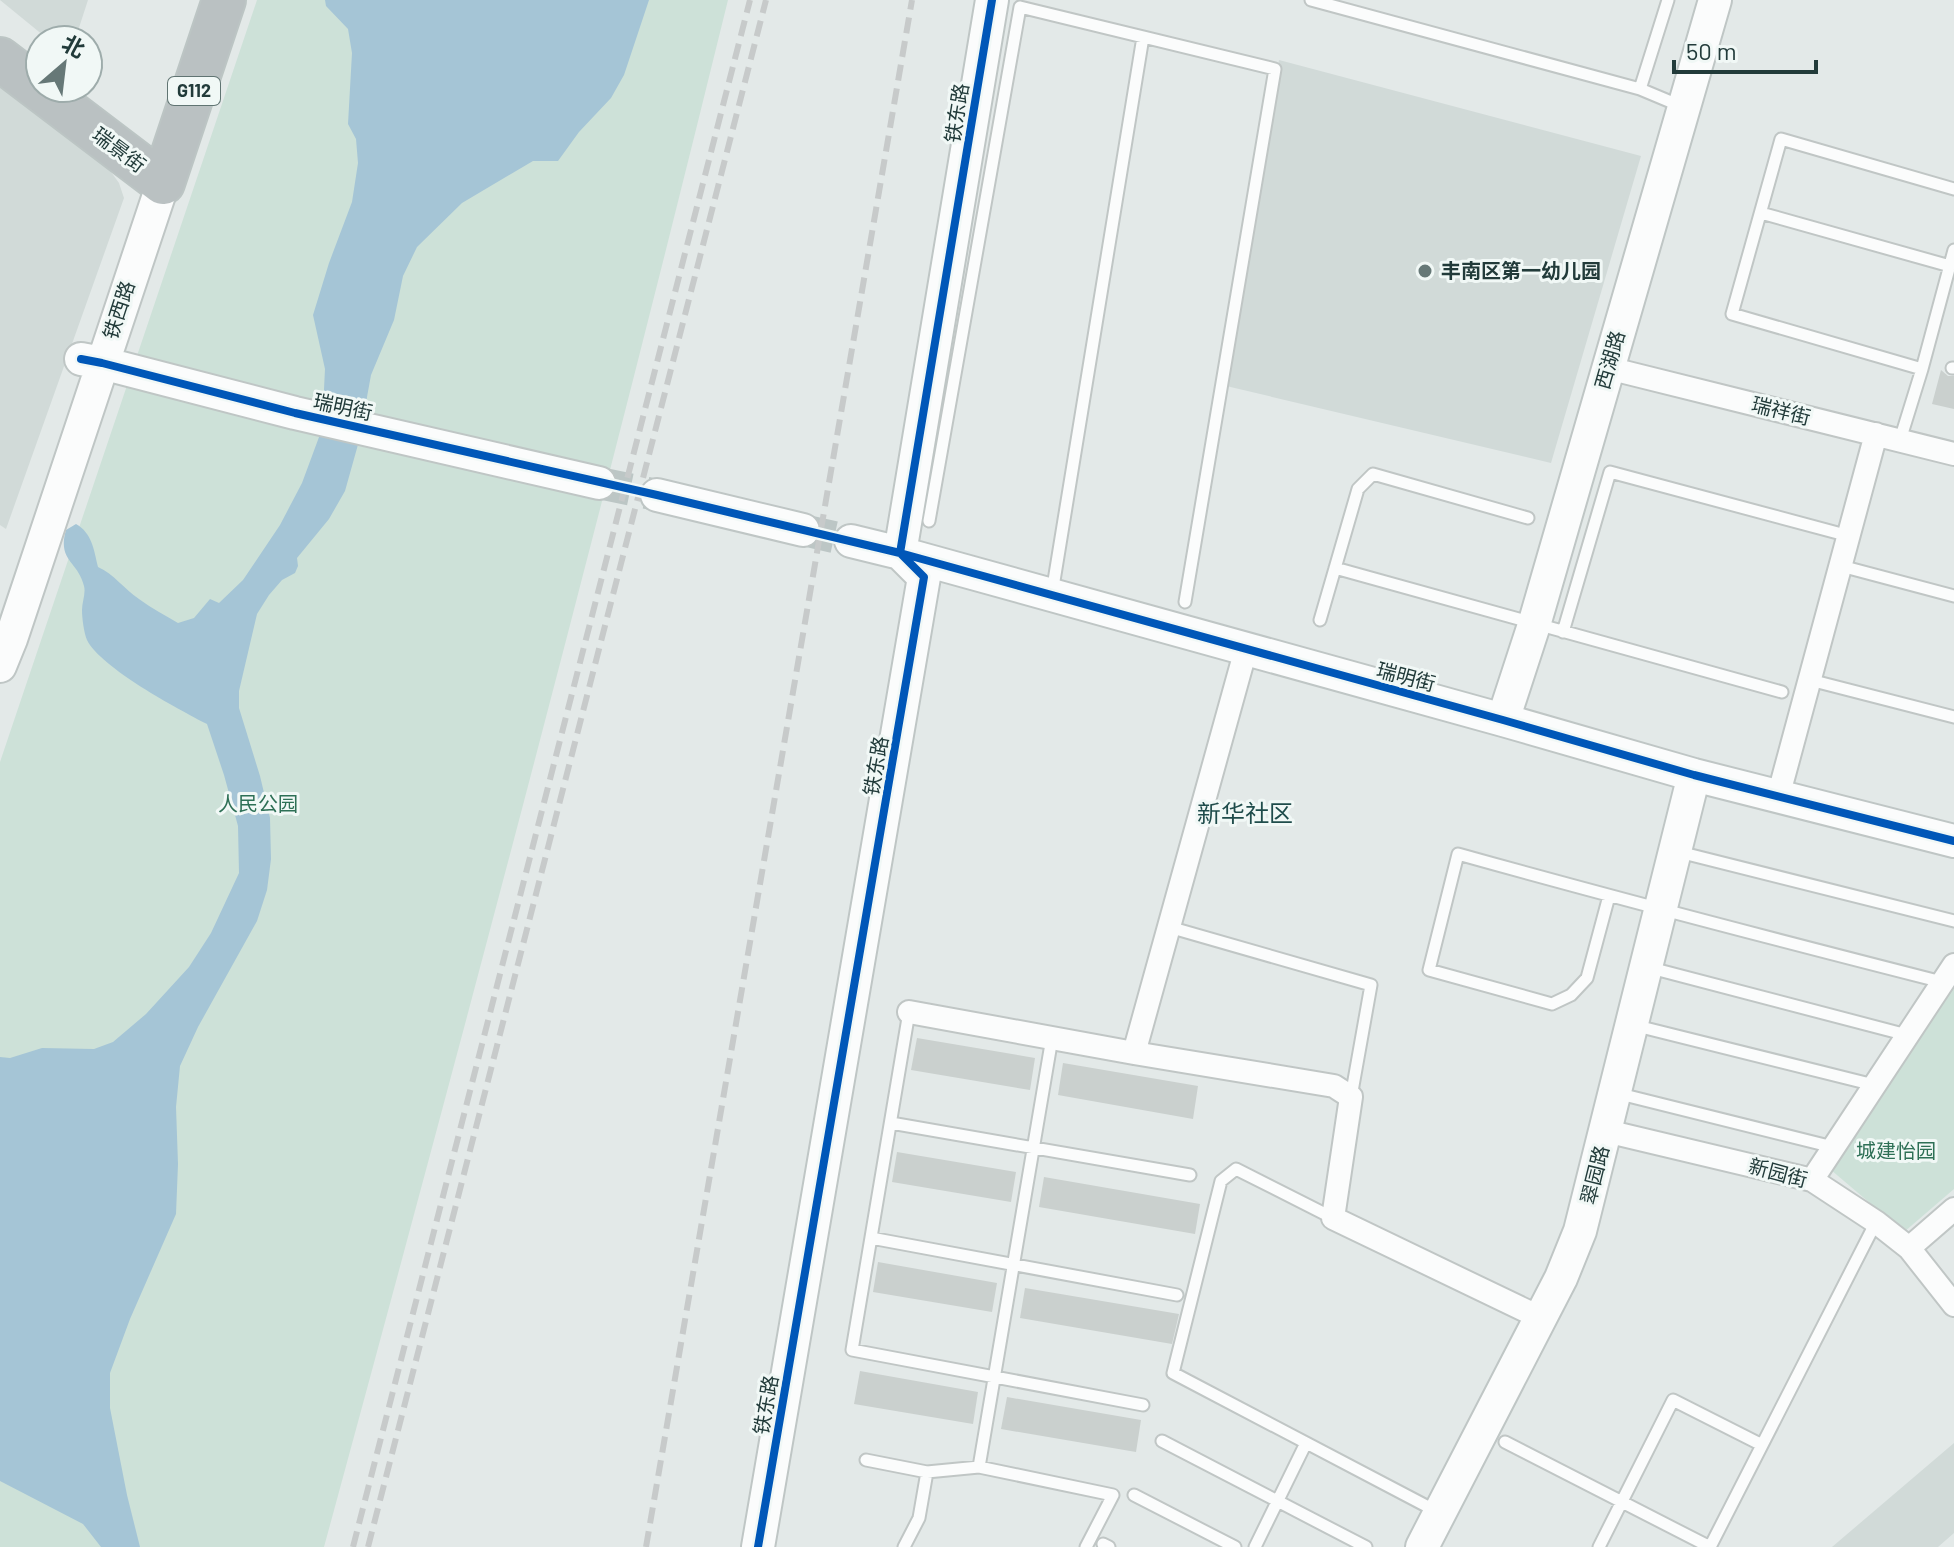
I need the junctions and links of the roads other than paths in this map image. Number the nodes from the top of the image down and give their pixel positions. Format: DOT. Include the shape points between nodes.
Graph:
graph roads {
  1 [pos="202,0"];
  2 [pos="224,0"];
  3 [pos="992,0"];
  4 [pos="1311,0"];
  5 [pos="1668,0"];
  6 [pos="1715,0"];
  7 [pos="0,30"];
  8 [pos="1143,37"];
  9 [pos="24,48"];
  10 [pos="0,59"];
  11 [pos="1640,89"];
  12 [pos="94,104"];
  13 [pos="1684,107"];
  14 [pos="158,164"];
  15 [pos="1954,189"];
  16 [pos="1761,213"];
  17 [pos="1954,250"];
  18 [pos="1950,266"];
  19 [pos="92,361"];
  20 [pos="1608,368"];
  21 [pos="1922,369"];
  22 [pos="1876,434"];
  23 [pos="1900,440"];
  24 [pos="1954,454"];
  25 [pos="599,483"];
  26 [pos="657,495"];
  27 [pos="1528,518"];
  28 [pos="929,521"];
  29 [pos="803,530"];
  30 [pos="1849,536"];
  31 [pos="851,541"];
  32 [pos="900,553"];
  33 [pos="1841,566"];
  34 [pos="1335,568"];
  35 [pos="1052,595"];
  36 [pos="1954,596"];
  37 [pos="1185,602"];
  38 [pos="0,606"];
  39 [pos="1320,620"];
  40 [pos="1548,628"];
  41 [pos="1246,649"];
  42 [pos="3,652"];
  43 [pos="1810,680"];
  44 [pos="1782,692"];
  45 [pos="1954,717"];
  46 [pos="1503,720"];
  47 [pos="1694,775"];
  48 [pos="1778,797"];
  49 [pos="1954,841"];
  50 [pos="1675,851"];
  51 [pos="1609,896"];
  52 [pos="1660,910"];
  53 [pos="1954,921"];
  54 [pos="1169,927"];
  55 [pos="1647,967"];
  56 [pos="1948,973"];
  57 [pos="909,1012"];
  58 [pos="1632,1025"];
  59 [pos="1907,1035"];
  60 [pos="1052,1038"];
  61 [pos="1134,1053"];
  62 [pos="1874,1085"];
  63 [pos="1615,1093"];
  64 [pos="1351,1097"];
  65 [pos="891,1123"];
  66 [pos="1606,1131"];
  67 [pos="1833,1147"];
  68 [pos="1033,1148"];
  69 [pos="1190,1175"];
  70 [pos="1812,1180"];
  71 [pos="1954,1209"];
  72 [pos="1333,1218"];
  73 [pos="1876,1222"];
  74 [pos="871,1238"];
  75 [pos="1909,1248"];
  76 [pos="1013,1265"];
  77 [pos="1177,1295"];
  78 [pos="1954,1305"];
  79 [pos="1541,1318"];
  80 [pos="994,1377"];
  81 [pos="1143,1405"];
  82 [pos="1162,1441"];
  83 [pos="1505,1442"];
  84 [pos="1306,1443"];
  85 [pos="1762,1445"];
  86 [pos="866,1460"];
  87 [pos="979,1467"];
  88 [pos="927,1472"];
  89 [pos="1134,1495"];
  90 [pos="1278,1501"];
  91 [pos="1622,1502"];
  92 [pos="1440,1513"];
  93 [pos="758,1547"];
  94 [pos="904,1547"];
  95 [pos="1086,1547"];
  96 [pos="1235,1547"];
  97 [pos="1255,1547"];
  98 [pos="1366,1547"];
  99 [pos="1422,1547"];
  100 [pos="1599,1547"];
  1 -- 14 [label="highway, 铁西路 / G112"];
  2 -- 14 [label="highway, 铁西路 / G112"];
  3 -- 32 [label="street, 铁东路"];
  4 -- 11 [label="lane"];
  5 -- 11 [label="lane"];
  6 -- 13 [label="street, 西湖路"];
  7 -- 9 [label="highway"];
  8 -- 28 [label="lane" via="1020,7"];
  8 -- 35 [label="lane"];
  8 -- 37 [label="lane" via="1275,69"];
  10 -- 14 [label="highway, 瑞景街"];
  11 -- 13 [label="lane"];
  12 -- 14 [label="highway, 瑞景街"];
  13 -- 20 [label="street, 西湖路"];
  14 -- 19 [label="street, 铁西路"];
  15 -- 16 [label="lane" via="1781,139"];
  16 -- 18 [label="lane"];
  16 -- 21 [label="lane" via="1732,314"];
  17 -- 18 [label="lane"];
  18 -- 21 [label="lane"];
  19 -- 25 [label="street, 瑞明街"];
  19 -- 38 [label="street, 铁西路"];
  19 -- 42 [label="street, 铁西路"];
  20 -- 22 [label="street, 瑞祥街"];
  20 -- 40 [label="street, 西湖路"];
  21 -- 23 [label="lane"];
  22 -- 23 [label="street, 瑞祥街"];
  22 -- 30 [label="street"];
  23 -- 24 [label="street, 瑞祥街"];
  26 -- 29 [label="street"];
  27 -- 34 [label="lane" via="1373,474 1358,489"];
  30 -- 33 [label="street"];
  30 -- 40 [label="lane" via="1610,472"];
  31 -- 32 [label="street, 瑞明街"];
  32 -- 35 [label="street, 瑞明街"];
  32 -- 93 [label="street, 铁东路" via="924,577"];
  33 -- 36 [label="lane"];
  33 -- 43 [label="street"];
  34 -- 39 [label="lane"];
  34 -- 40 [label="lane"];
  35 -- 41 [label="street, 瑞明街"];
  40 -- 44 [label="lane"];
  40 -- 46 [label="street, 西湖路"];
  41 -- 46 [label="street, 瑞明街"];
  41 -- 54 [label="street"];
  43 -- 45 [label="lane"];
  43 -- 48 [label="street"];
  46 -- 47 [label="street, 瑞明街"];
  47 -- 48 [label="street, 瑞明街"];
  47 -- 50 [label="street, 翠园路"];
  48 -- 49 [label="street, 瑞明街"];
  50 -- 52 [label="street, 翠园路"];
  50 -- 53 [label="lane"];
  51 -- 51 [label="lane" via="1458,854 1429,970 1552,1004 1571,995 1587,978"];
  51 -- 52 [label="lane"];
  52 -- 55 [label="street, 翠园路"];
  52 -- 56 [label="lane"];
  54 -- 61 [label="street"];
  54 -- 64 [label="lane" via="1371,985"];
  55 -- 58 [label="street, 翠园路"];
  55 -- 59 [label="lane"];
  56 -- 59 [label="street"];
  57 -- 60 [label="street"];
  57 -- 65 [label="lane"];
  58 -- 62 [label="lane"];
  58 -- 63 [label="street, 翠园路"];
  59 -- 62 [label="street"];
  60 -- 61 [label="street"];
  60 -- 68 [label="lane"];
  61 -- 64 [label="street" via="1334,1086"];
  62 -- 67 [label="street"];
  63 -- 66 [label="street, 翠园路"];
  63 -- 67 [label="lane"];
  64 -- 72 [label="street"];
  65 -- 68 [label="lane"];
  65 -- 74 [label="lane"];
  66 -- 70 [label="street, 新园街"];
  66 -- 79 [label="street, 翠园路" via="1580,1231"];
  67 -- 70 [label="street"];
  68 -- 69 [label="lane"];
  68 -- 76 [label="lane"];
  70 -- 73 [label="street, 新园街"];
  71 -- 75 [label="street"];
  72 -- 79 [label="street"];
  72 -- 84 [label="lane" via="1236,1169 1221,1181 1173,1373"];
  73 -- 75 [label="street, 新园街"];
  73 -- 85 [label="lane"];
  74 -- 76 [label="lane"];
  74 -- 80 [label="lane" via="852,1350"];
  75 -- 78 [label="street, 新园街"];
  76 -- 77 [label="lane"];
  76 -- 80 [label="lane"];
  79 -- 92 [label="street, 翠园路"];
  80 -- 81 [label="lane"];
  80 -- 87 [label="lane"];
  82 -- 90 [label="lane"];
  83 -- 91 [label="lane"];
  84 -- 90 [label="lane"];
  84 -- 92 [label="lane"];
  85 -- 91 [label="lane" via="1710,1547"];
  85 -- 91 [label="lane" via="1673,1400"];
  86 -- 88 [label="lane"];
  87 -- 88 [label="lane"];
  87 -- 95 [label="lane" via="1113,1495"];
  88 -- 94 [label="lane" via="919,1518"];
  89 -- 96 [label="lane"];
  90 -- 97 [label="lane"];
  90 -- 98 [label="lane"];
  91 -- 100 [label="lane"];
  92 -- 99 [label="street, 翠园路"];
}
